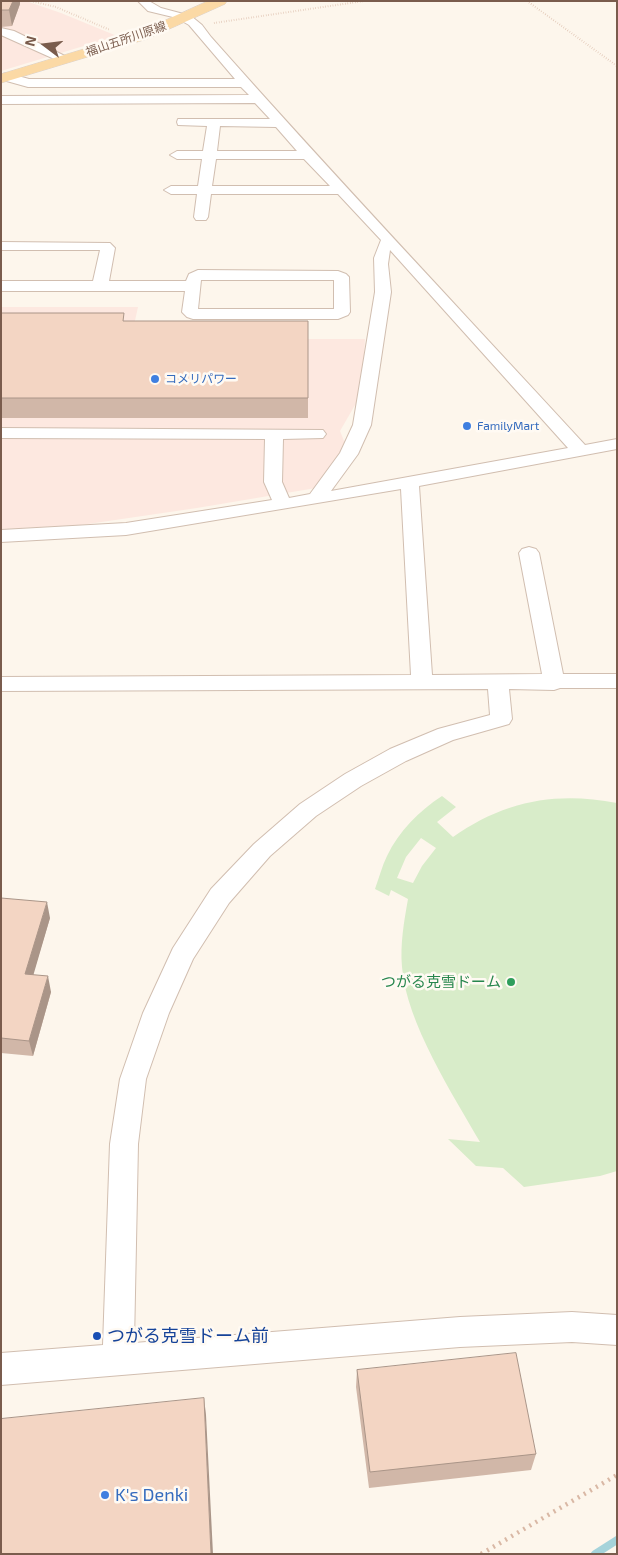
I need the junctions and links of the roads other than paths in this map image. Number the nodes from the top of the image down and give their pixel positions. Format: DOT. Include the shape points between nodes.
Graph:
graph roads {
  1 [pos="143,1"];
  2 [pos="220,1"];
  3 [pos="186,18"];
  4 [pos="1,31"];
  5 [pos="65,60"];
  6 [pos="4,78"];
  7 [pos="246,84"];
  8 [pos="259,99"];
  9 [pos="1,100"];
  10 [pos="183,122"];
  11 [pos="214,122"];
  12 [pos="280,122"];
  13 [pos="177,155"];
  14 [pos="208,155"];
  15 [pos="308,155"];
  16 [pos="171,190"];
  17 [pos="204,190"];
  18 [pos="341,190"];
  19 [pos="201,217"];
  20 [pos="389,240"];
  21 [pos="1,246"];
  22 [pos="1,286"];
  23 [pos="100,286"];
  24 [pos="193,286"];
  25 [pos="1,433"];
  26 [pos="274,434"];
  27 [pos="317,434"];
  28 [pos="617,444"];
  29 [pos="580,450"];
  30 [pos="410,481"];
  31 [pos="316,499"];
  32 [pos="284,504"];
  33 [pos="1,536"];
  34 [pos="529,553"];
  35 [pos="617,681"];
  36 [pos="422,683"];
  37 [pos="498,683"];
  38 [pos="554,683"];
  39 [pos="1,684"];
  40 [pos="617,1330"];
  41 [pos="118,1360"];
  42 [pos="1,1369"];
  1 -- 3 [label="street" via="148,8"];
  2 -- 3 [label="main road, 福山五所川原線"];
  3 -- 5 [label="main road, 福山五所川原線" via="142,36"];
  3 -- 7 [label="street" via="198,27"];
  4 -- 5 [label="street"];
  5 -- 6 [label="main road, 福山五所川原線"];
  6 -- 7 [label="street" via="28,83"];
  7 -- 8 [label="street"];
  8 -- 9 [label="street"];
  8 -- 12 [label="street"];
  10 -- 11 [label="street"];
  11 -- 12 [label="street"];
  11 -- 14 [label="street"];
  12 -- 15 [label="street"];
  13 -- 14 [label="street"];
  14 -- 15 [label="street"];
  14 -- 17 [label="street"];
  15 -- 18 [label="street"];
  16 -- 17 [label="street"];
  17 -- 18 [label="street"];
  17 -- 19 [label="street"];
  18 -- 20 [label="street"];
  20 -- 29 [label="street"];
  20 -- 31 [label="street" via="383,247 380,264 383,292 362,425 349,454"];
  21 -- 23 [label="street" via="105,246 108,248"];
  22 -- 23 [label="street"];
  23 -- 24 [label="street"];
  24 -- 24 [label="street" via="194,277 198,275 338,276 341,277 342,312 193,314 190,312"];
  25 -- 26 [label="street"];
  26 -- 27 [label="street"];
  26 -- 32 [label="street" via="273,482"];
  28 -- 29 [label="street"];
  29 -- 30 [label="street"];
  30 -- 31 [label="street"];
  30 -- 36 [label="street"];
  31 -- 32 [label="street"];
  32 -- 33 [label="street" via="126,529"];
  34 -- 38 [label="street"];
  35 -- 38 [label="street"];
  36 -- 37 [label="street"];
  36 -- 39 [label="street"];
  37 -- 38 [label="street"];
  37 -- 41 [label="street" via="501,719 446,734 398,754 308,810 262,850 220,896 182,955 156,1013 133,1079 124,1144"];
  40 -- 41 [label="street" via="572,1326 460,1332"];
  41 -- 42 [label="street"];
}
